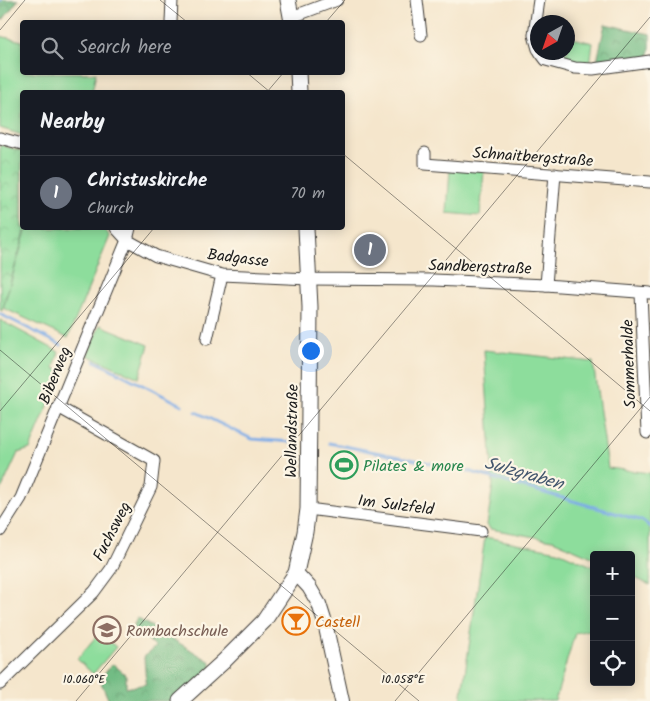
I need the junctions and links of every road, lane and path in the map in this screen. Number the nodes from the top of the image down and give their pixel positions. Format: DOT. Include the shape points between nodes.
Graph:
graph roads {
  1 [pos="172,0"];
  2 [pos="288,0"];
  3 [pos="337,0"];
  4 [pos="417,0"];
  5 [pos="539,0"];
  6 [pos="537,15"];
  7 [pos="171,20"];
  8 [pos="292,20"];
  9 [pos="421,35"];
  10 [pos="546,60"];
  11 [pos="650,61"];
  12 [pos="298,75"];
  13 [pos="299,90"];
  14 [pos="0,138"];
  15 [pos="20,143"];
  16 [pos="426,153"];
  17 [pos="555,174"];
  18 [pos="650,182"];
  19 [pos="118,230"];
  20 [pos="130,230"];
  21 [pos="306,230"];
  22 [pos="127,240"];
  23 [pos="222,275"];
  24 [pos="309,280"];
  25 [pos="546,285"];
  26 [pos="646,293"];
  27 [pos="207,340"];
  28 [pos="58,408"];
  29 [pos="647,433"];
  30 [pos="308,509"];
  31 [pos="0,531"];
  32 [pos="481,531"];
  33 [pos="296,573"];
  34 [pos="0,684"];
  35 [pos="180,701"];
  36 [pos="342,701"];
  1 -- 7 [label="street"];
  2 -- 8 [label="main road"];
  3 -- 8 [label="street"];
  4 -- 9 [label="street"];
  5 -- 6 [label="street"];
  10 -- 11 [label="street" via="593,69"];
  12 -- 13 [label="main road"];
  14 -- 15 [label="street"];
  16 -- 17 [label="street, Schnaitbergstraße" via="425,164"];
  17 -- 18 [label="street, Schnaitbergstraße"];
  17 -- 25 [label="street"];
  19 -- 22 [label="street, Badgasse"];
  20 -- 22 [label="street, Biberweg"];
  21 -- 24 [label="main road, Wellandstraße"];
  22 -- 23 [label="street, Badgasse" via="156,256"];
  22 -- 28 [label="street, Biberweg"];
  23 -- 24 [label="street, Badgasse"];
  23 -- 27 [label="street"];
  24 -- 25 [label="street, Sandbergstraße" via="434,280"];
  24 -- 30 [label="main road, Wellandstraße"];
  25 -- 26 [label="street, Sandbergstraße"];
  26 -- 29 [label="street, Sommerhalde"];
  28 -- 31 [label="street, Biberweg" via="21,498"];
  28 -- 34 [label="street, Fuchsweg" via="154,461 151,487 111,569 94,592"];
  30 -- 32 [label="street, Im Sulzfeld"];
  30 -- 33 [label="main road, Wellandstraße"];
  33 -- 35 [label="main road" via="264,621"];
  33 -- 36 [label="street" via="309,587 326,623"];
}
